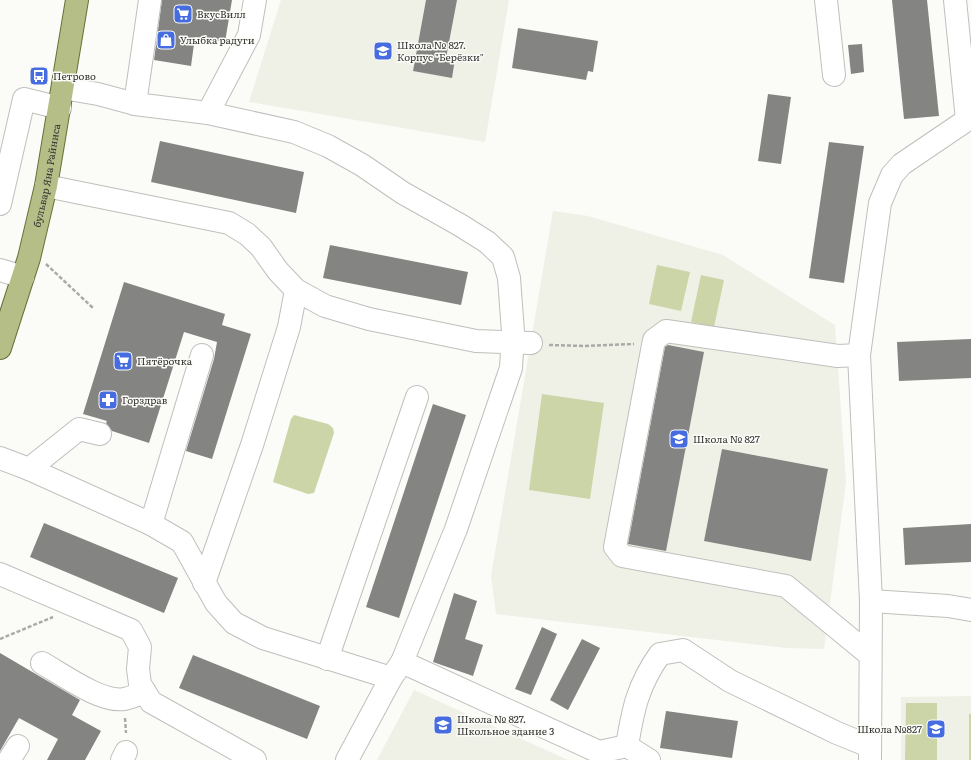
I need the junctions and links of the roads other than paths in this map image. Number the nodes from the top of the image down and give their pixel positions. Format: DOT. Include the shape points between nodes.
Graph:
graph roads {
  1 [pos="78,0"];
  2 [pos="150,0"];
  3 [pos="255,0"];
  4 [pos="826,0"];
  5 [pos="955,0"];
  6 [pos="834,75"];
  7 [pos="61,98"];
  8 [pos="135,104"];
  9 [pos="208,113"];
  10 [pos="46,186"];
  11 [pos="0,204"];
  12 [pos="26,268"];
  13 [pos="0,270"];
  14 [pos="296,290"];
  15 [pos="522,343"];
  16 [pos="0,348"];
  17 [pos="202,355"];
  18 [pos="859,355"];
  19 [pos="417,397"];
  20 [pos="100,434"];
  21 [pos="0,458"];
  22 [pos="29,469"];
  23 [pos="151,524"];
  24 [pos="0,574"];
  25 [pos="204,583"];
  26 [pos="871,601"];
  27 [pos="971,610"];
  28 [pos="870,655"];
  29 [pos="327,659"];
  30 [pos="42,663"];
  31 [pos="397,670"];
  32 [pos="145,692"];
  33 [pos="627,746"];
  34 [pos="870,753"];
  35 [pos="255,760"];
  36 [pos="347,760"];
  37 [pos="649,760"];
  1 -- 7 [label="main road, бульвар Яна Райниса"];
  2 -- 8 [label="lane"];
  3 -- 9 [label="lane" via="249,35"];
  4 -- 6 [label="lane"];
  5 -- 18 [label="lane" via="967,120 902,164 892,175 880,203"];
  7 -- 8 [label="lane" via="98,94"];
  7 -- 10 [label="main road, бульвар Яна Райниса"];
  7 -- 11 [label="lane" via="24,99"];
  8 -- 9 [label="lane"];
  9 -- 15 [label="lane" via="275,127 328,146 487,242 503,257"];
  10 -- 12 [label="main road, бульвар Яна Райниса"];
  10 -- 14 [label="lane" via="229,223 247,234 260,247"];
  12 -- 13 [label="lane"];
  12 -- 16 [label="main road, бульвар Яна Райниса"];
  14 -- 15 [label="lane" via="325,306 369,319 476,341"];
  14 -- 25 [label="lane" via="284,342 252,445"];
  15 -- 31 [label="lane" via="511,368 456,529"];
  17 -- 23 [label="lane"];
  18 -- 26 [label="lane"];
  18 -- 28 [label="lane" via="838,356 666,331 654,340 616,547 622,556 786,586"];
  19 -- 29 [label="lane"];
  20 -- 22 [label="lane" via="79,429"];
  21 -- 22 [label="lane"];
  22 -- 23 [label="lane"];
  23 -- 25 [label="lane" via="182,542"];
  24 -- 32 [label="lane" via="131,630 140,647 138,669 140,684"];
  25 -- 29 [label="lane" via="216,603 234,623 263,638"];
  26 -- 27 [label="lane"];
  26 -- 28 [label="lane"];
  28 -- 34 [label="lane"];
  29 -- 31 [label="lane"];
  30 -- 32 [label="lane" via="103,697 124,699"];
  31 -- 33 [label="lane" via="599,752"];
  31 -- 36 [label="lane"];
  32 -- 35 [label="lane" via="151,702"];
  33 -- 34 [label="lane" via="634,706 646,674 660,654 683,650 730,680 837,733"];
  33 -- 37 [label="lane"];
}
